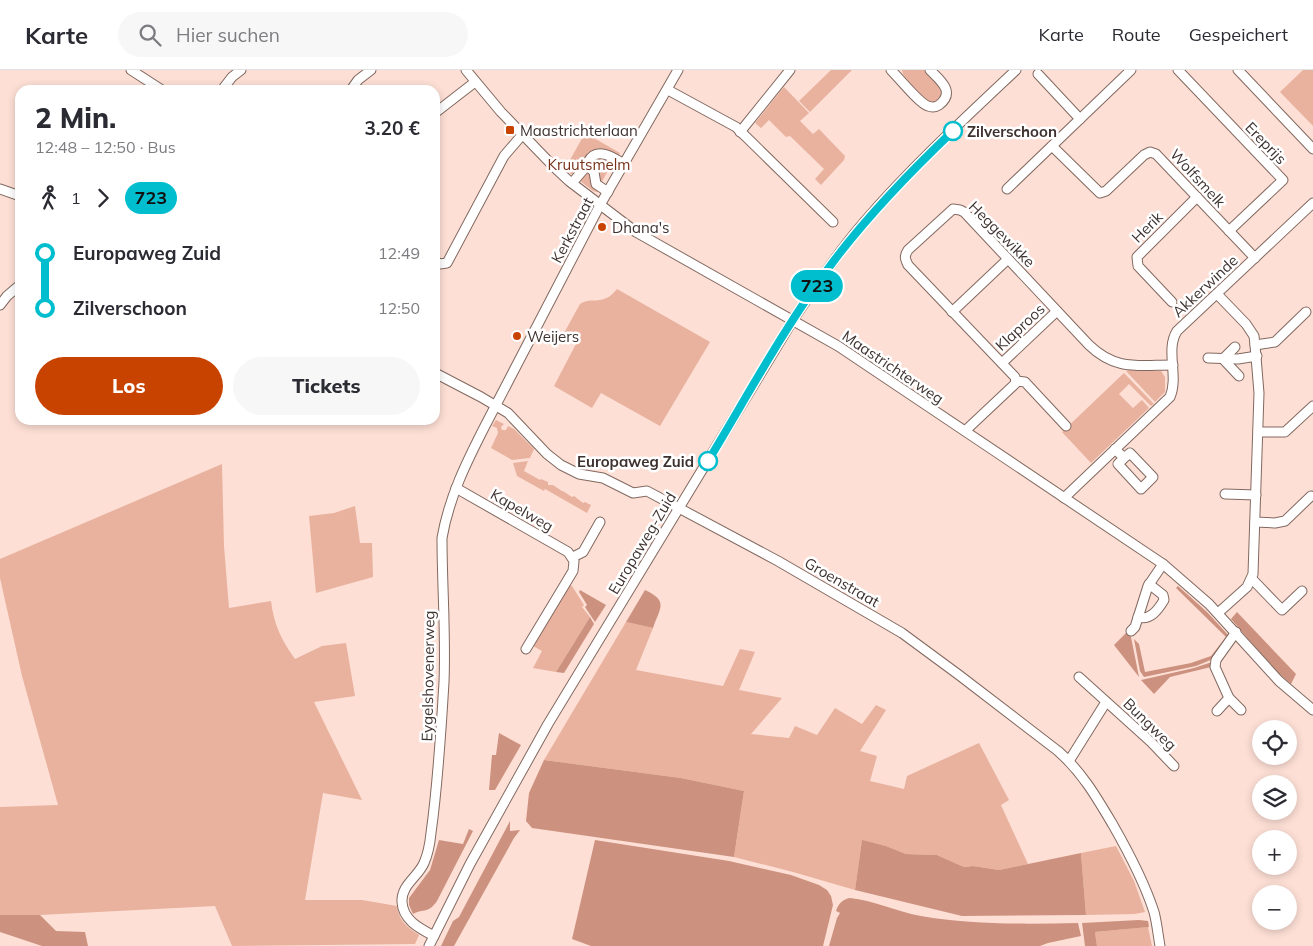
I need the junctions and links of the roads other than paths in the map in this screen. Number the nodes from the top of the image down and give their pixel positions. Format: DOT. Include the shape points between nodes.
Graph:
graph roads {
  1 [pos="131,70"];
  2 [pos="241,70"];
  3 [pos="371,70"];
  4 [pos="466,70"];
  5 [pos="678,70"];
  6 [pos="790,70"];
  7 [pos="930,70"];
  8 [pos="1016,70"];
  9 [pos="1131,70"];
  10 [pos="1178,70"];
  11 [pos="1238,70"];
  12 [pos="893,71"];
  13 [pos="1038,74"];
  14 [pos="475,82"];
  15 [pos="154,85"];
  16 [pos="226,85"];
  17 [pos="354,85"];
  18 [pos="668,90"];
  19 [pos="440,108"];
  20 [pos="1080,119"];
  21 [pos="740,132"];
  22 [pos="522,135"];
  23 [pos="1052,146"];
  24 [pos="1313,149"];
  25 [pos="624,164"];
  26 [pos="587,166"];
  27 [pos="572,184"];
  28 [pos="0,189"];
  29 [pos="1007,189"];
  30 [pos="608,192"];
  31 [pos="15,194"];
  32 [pos="1197,197"];
  33 [pos="1313,203"];
  34 [pos="600,205"];
  35 [pos="833,222"];
  36 [pos="1229,231"];
  37 [pos="1255,258"];
  38 [pos="1008,259"];
  39 [pos="440,264"];
  40 [pos="15,290"];
  41 [pos="1217,294"];
  42 [pos="1172,302"];
  43 [pos="0,305"];
  44 [pos="1058,310"];
  45 [pos="952,312"];
  46 [pos="1306,312"];
  47 [pos="794,320"];
  48 [pos="1255,346"];
  49 [pos="1235,347"];
  50 [pos="1257,356"];
  51 [pos="1208,358"];
  52 [pos="1222,359"];
  53 [pos="1238,359"];
  54 [pos="1002,363"];
  55 [pos="1173,365"];
  56 [pos="1230,367"];
  57 [pos="440,376"];
  58 [pos="1238,376"];
  59 [pos="1016,381"];
  60 [pos="496,405"];
  61 [pos="1313,406"];
  62 [pos="1066,426"];
  63 [pos="965,431"];
  64 [pos="1258,432"];
  65 [pos="1115,449"];
  66 [pos="1124,458"];
  67 [pos="456,488"];
  68 [pos="1225,494"];
  69 [pos="1256,495"];
  70 [pos="1312,496"];
  71 [pos="1064,498"];
  72 [pos="680,508"];
  73 [pos="600,522"];
  74 [pos="1255,522"];
  75 [pos="573,557"];
  76 [pos="1163,564"];
  77 [pos="1252,578"];
  78 [pos="1149,584"];
  79 [pos="1302,591"];
  80 [pos="1218,613"];
  81 [pos="1138,617"];
  82 [pos="1131,631"];
  83 [pos="1236,632"];
  84 [pos="526,649"];
  85 [pos="1079,677"];
  86 [pos="1230,698"];
  87 [pos="1106,702"];
  88 [pos="1217,710"];
  89 [pos="1241,710"];
  90 [pos="1313,710"];
  91 [pos="1070,761"];
  92 [pos="1174,766"];
  93 [pos="434,936"];
  94 [pos="429,946"];
  95 [pos="1160,946"];
  1 -- 15 [label="street"];
  2 -- 16 [label="street"];
  3 -- 17 [label="street"];
  4 -- 14 [label="street"];
  5 -- 18 [label="street, Kerkstraat"];
  6 -- 21 [label="street"];
  7 -- 12 [label="street" via="947,91 945,99 932,108 924,104"];
  8 -- 47 [label="street, Europaweg-Zuid" via="906,176 870,216 832,263"];
  9 -- 20 [label="street"];
  10 -- 36 [label="street, Ereprijs" via="1283,180"];
  11 -- 24 [label="street"];
  13 -- 20 [label="street"];
  14 -- 19 [label="street"];
  14 -- 22 [label="street"];
  18 -- 21 [label="street"];
  18 -- 25 [label="street, Kerkstraat"];
  20 -- 23 [label="street"];
  21 -- 35 [label="street"];
  22 -- 27 [label="street"];
  22 -- 39 [label="street" via="504,156 447,263"];
  23 -- 29 [label="street"];
  23 -- 32 [label="street, Wolfsmelk" via="1100,193 1106,192 1150,152 1156,154"];
  25 -- 26 [label="street" via="601,154 592,156"];
  25 -- 30 [label="street, Kerkstraat"];
  26 -- 27 [label="street"];
  26 -- 30 [label="street" via="594,172 596,184"];
  27 -- 34 [label="street"];
  28 -- 31 [label="street"];
  30 -- 34 [label="street, Kerkstraat"];
  32 -- 36 [label="street, Wolfsmelk"];
  32 -- 42 [label="street, Herik" via="1137,257 1138,266"];
  33 -- 37 [label="street, Akkerwinde"];
  34 -- 47 [label="street, Maastrichterweg" via="647,239"];
  34 -- 60 [label="street, Kerkstraat"];
  36 -- 37 [label="street, Wolfsmelk"];
  37 -- 41 [label="street, Akkerwinde"];
  38 -- 44 [label="street, Heggewikke"];
  38 -- 45 [label="street"];
  38 -- 45 [label="street, Heggewikke" via="964,212 957,209 949,211 905,256 908,265"];
  40 -- 43 [label="street"];
  41 -- 48 [label="street" via="1246,324 1254,336"];
  41 -- 55 [label="street, Akkerwinde" via="1175,335"];
  44 -- 54 [label="street, Klaproos"];
  44 -- 55 [label="street, Heggewikke" via="1097,352 1110,361 1124,365"];
  45 -- 54 [label="street, Heggewikke"];
  46 -- 48 [label="street" via="1275,342"];
  47 -- 63 [label="street, Maastrichterweg"];
  47 -- 72 [label="street, Europaweg-Zuid"];
  48 -- 50 [label="street"];
  49 -- 52 [label="street"];
  50 -- 53 [label="street"];
  50 -- 64 [label="street"];
  51 -- 52 [label="street"];
  52 -- 53 [label="street"];
  52 -- 56 [label="street"];
  53 -- 56 [label="street"];
  54 -- 59 [label="street, Heggewikke"];
  55 -- 65 [label="street, Akkerwinde" via="1170,396"];
  56 -- 58 [label="street"];
  57 -- 60 [label="street, Groenstraat"];
  59 -- 62 [label="street, Heggewikke" via="1025,382"];
  59 -- 63 [label="street"];
  60 -- 67 [label="street, Eygelshovenerweg"];
  60 -- 72 [label="street, Groenstraat" via="561,465 579,474 604,478 633,493 647,491"];
  61 -- 64 [label="street" via="1285,432"];
  63 -- 71 [label="street, Maastrichterweg"];
  64 -- 69 [label="street"];
  65 -- 66 [label="street"];
  65 -- 71 [label="street, Akkerwinde"];
  67 -- 75 [label="street, Kapelweg"];
  67 -- 93 [label="street, Eygelshovenerweg" via="442,538 444,681 430,836 424,864 406,887 402,899 406,916"];
  68 -- 69 [label="street"];
  69 -- 74 [label="street"];
  70 -- 74 [label="street" via="1285,521"];
  71 -- 76 [label="street, Maastrichterweg"];
  72 -- 91 [label="street, Groenstraat" via="902,634"];
  72 -- 93 [label="street, Europaweg-Zuid" via="507,795"];
  73 -- 75 [label="street" via="583,552"];
  74 -- 77 [label="street"];
  75 -- 84 [label="street" via="573,571"];
  76 -- 78 [label="street"];
  76 -- 80 [label="street, Maastrichterweg"];
  77 -- 79 [label="street" via="1282,610"];
  77 -- 80 [label="street" via="1242,592"];
  78 -- 81 [label="street"];
  78 -- 81 [label="street" via="1163,594 1164,600 1151,616"];
  80 -- 83 [label="street, Maastrichterweg"];
  81 -- 82 [label="street" via="1136,627"];
  83 -- 86 [label="street" via="1215,663"];
  83 -- 90 [label="street, Maastrichterweg" via="1279,680"];
  85 -- 87 [label="street, Bungweg"];
  86 -- 88 [label="street"];
  86 -- 89 [label="street"];
  87 -- 91 [label="street, Bungweg"];
  87 -- 92 [label="street, Bungweg"];
  91 -- 95 [label="street, Groenstraat" via="1095,794 1144,885 1155,914"];
  93 -- 94 [label="street, Europaweg-Zuid"];
}
